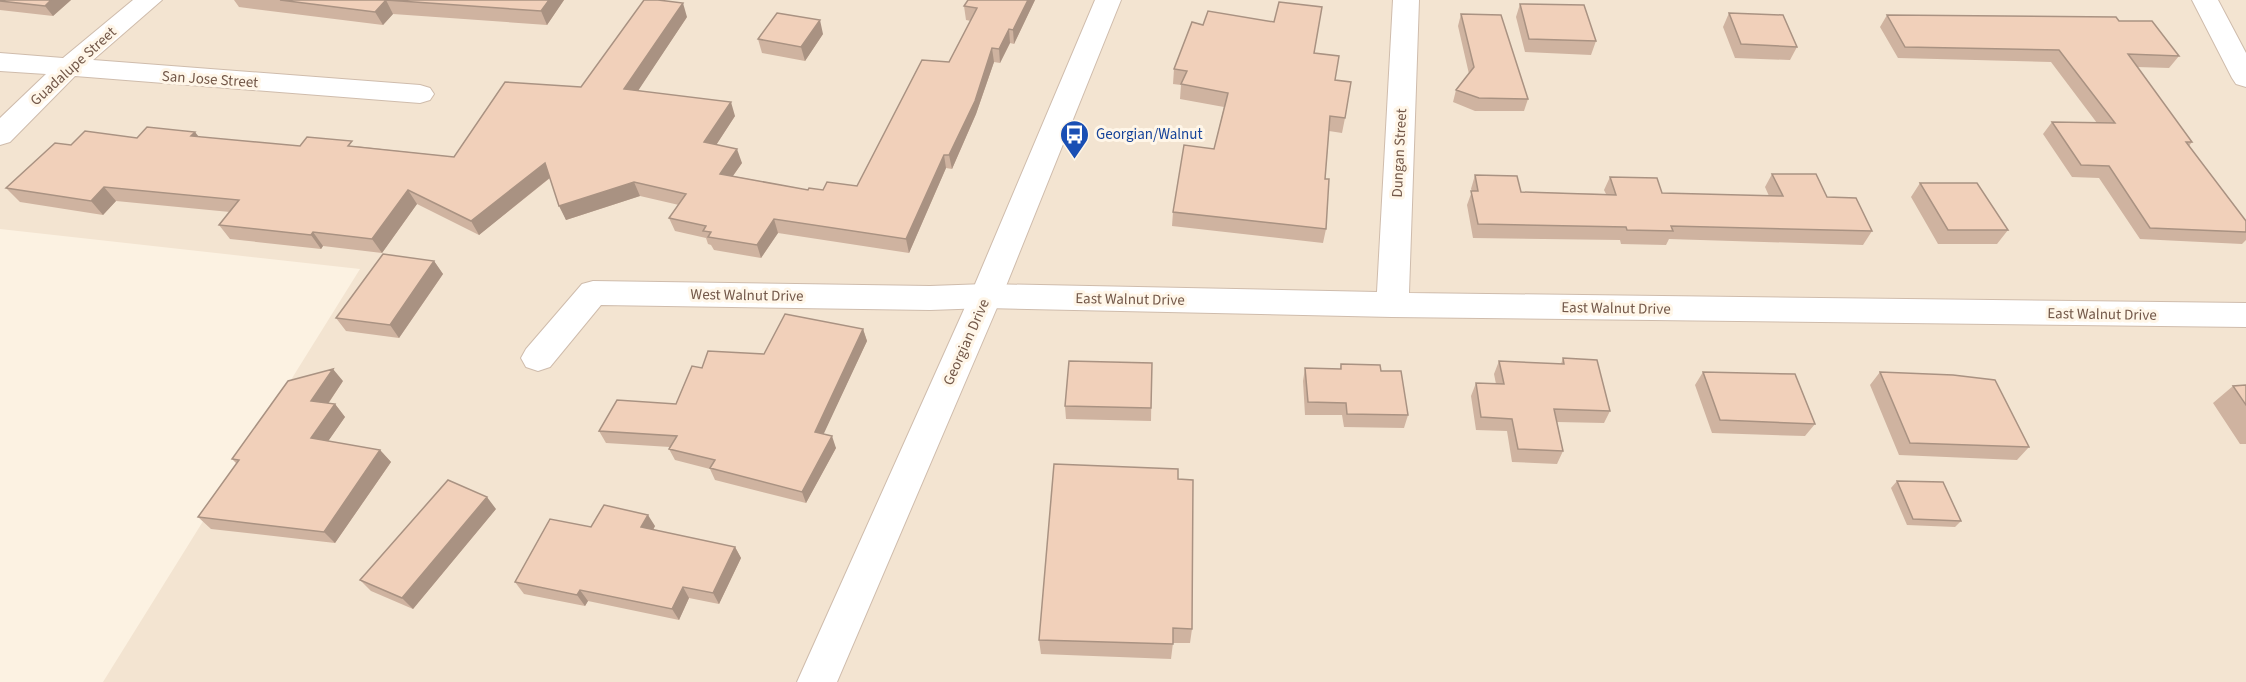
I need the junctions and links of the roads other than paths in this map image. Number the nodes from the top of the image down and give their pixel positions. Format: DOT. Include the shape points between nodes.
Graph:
graph roads {
  1 [pos="149,0"];
  2 [pos="1108,0"];
  3 [pos="1406,0"];
  4 [pos="2205,0"];
  5 [pos="0,62"];
  6 [pos="68,68"];
  7 [pos="2246,78"];
  8 [pos="420,94"];
  9 [pos="0,135"];
  10 [pos="986,296"];
  11 [pos="1392,305"];
  12 [pos="2246,315"];
  13 [pos="538,358"];
  14 [pos="817,682"];
  1 -- 6 [label="street, Guadalupe Street"];
  2 -- 10 [label="street, Georgian Drive"];
  3 -- 11 [label="street, Dungan Street"];
  4 -- 7 [label="street"];
  5 -- 6 [label="street, San Jose Street"];
  6 -- 8 [label="street, San Jose Street"];
  6 -- 9 [label="street, Guadalupe Street"];
  10 -- 11 [label="street, East Walnut Drive"];
  10 -- 13 [label="street, West Walnut Drive" via="593,293"];
  10 -- 14 [label="street, Georgian Drive"];
  11 -- 12 [label="street, East Walnut Drive"];
}
